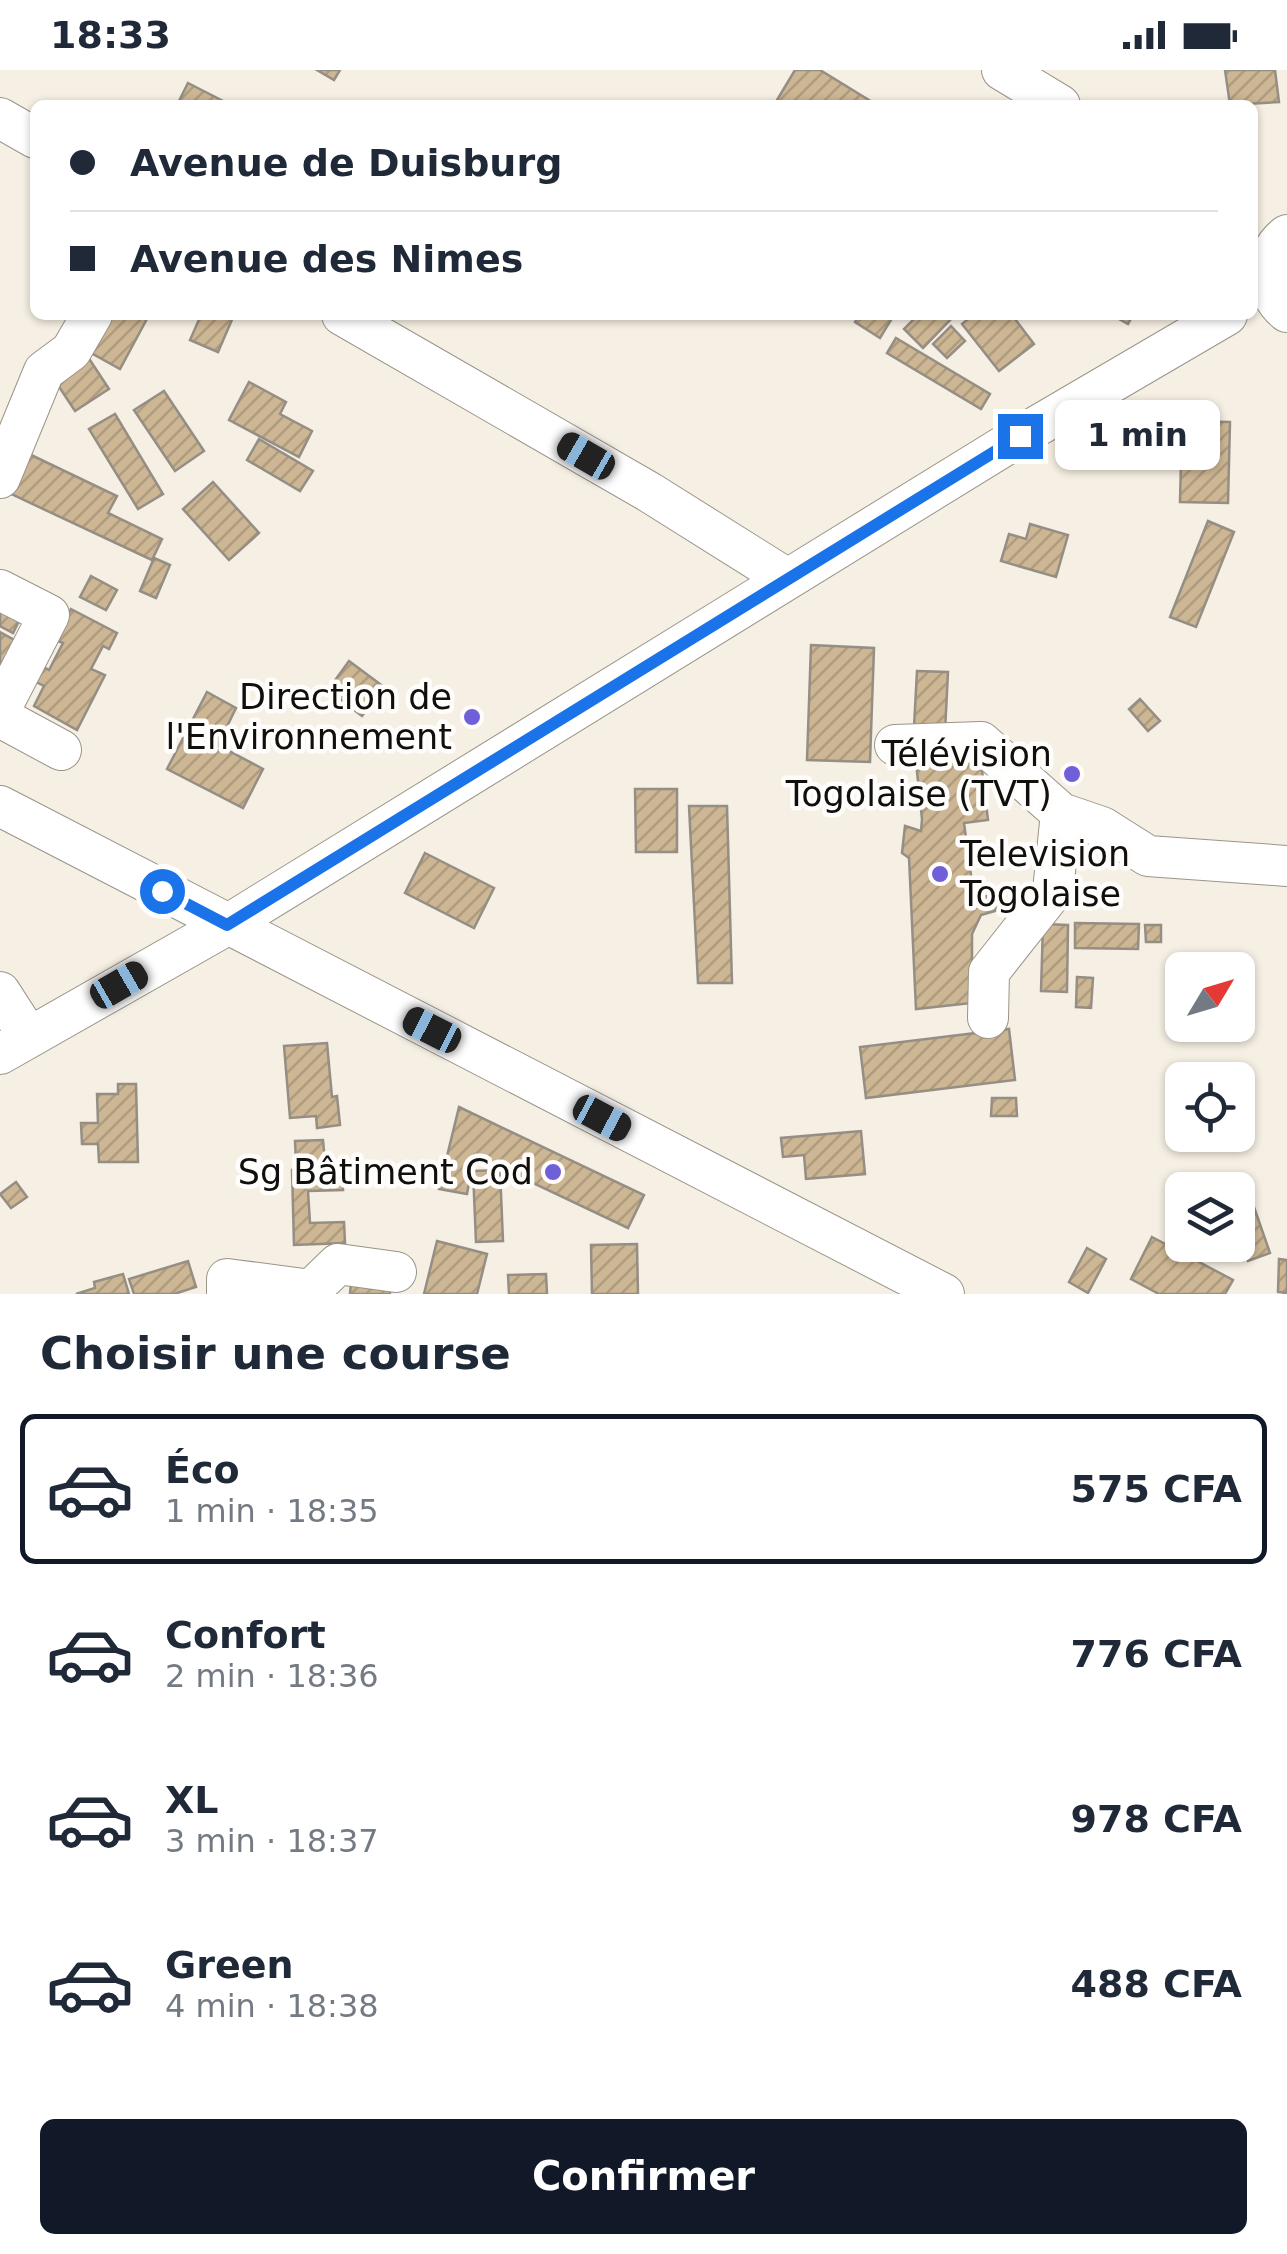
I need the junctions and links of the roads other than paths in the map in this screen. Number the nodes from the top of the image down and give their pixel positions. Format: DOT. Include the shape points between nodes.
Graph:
graph roads {
  1 [pos="1002,70"];
  2 [pos="1052,100"];
  3 [pos="0,118"];
  4 [pos="30,135"];
  5 [pos="1273,232"];
  6 [pos="1270,301"];
  7 [pos="89,320"];
  8 [pos="351,320"];
  9 [pos="1219,320"];
  10 [pos="0,478"];
  11 [pos="786,578"];
  12 [pos="0,590"];
  13 [pos="0,714"];
  14 [pos="894,745"];
  15 [pos="61,750"];
  16 [pos="0,806"];
  17 [pos="1061,813"];
  18 [pos="1287,866"];
  19 [pos="227,925"];
  20 [pos="0,992"];
  21 [pos="988,1018"];
  22 [pos="15,1046"];
  23 [pos="396,1272"];
  24 [pos="277,1289"];
  25 [pos="227,1294"];
  26 [pos="944,1294"];
  1 -- 2 [label="street"];
  3 -- 4 [label="street"];
  5 -- 6 [label="street"];
  7 -- 10 [label="street" via="71,351 44,371"];
  8 -- 11 [label="street"];
  9 -- 11 [label="street"];
  11 -- 19 [label="street"];
  12 -- 13 [label="street" via="49,615"];
  13 -- 15 [label="street"];
  14 -- 17 [label="street" via="981,742"];
  16 -- 19 [label="street"];
  17 -- 18 [label="street" via="1102,827 1148,856"];
  17 -- 21 [label="street" via="1054,891 989,972"];
  19 -- 22 [label="street"];
  19 -- 26 [label="street"];
  20 -- 22 [label="street"];
  23 -- 24 [label="street" via="338,1264 311,1290"];
  24 -- 25 [label="street" via="227,1279"];
}
